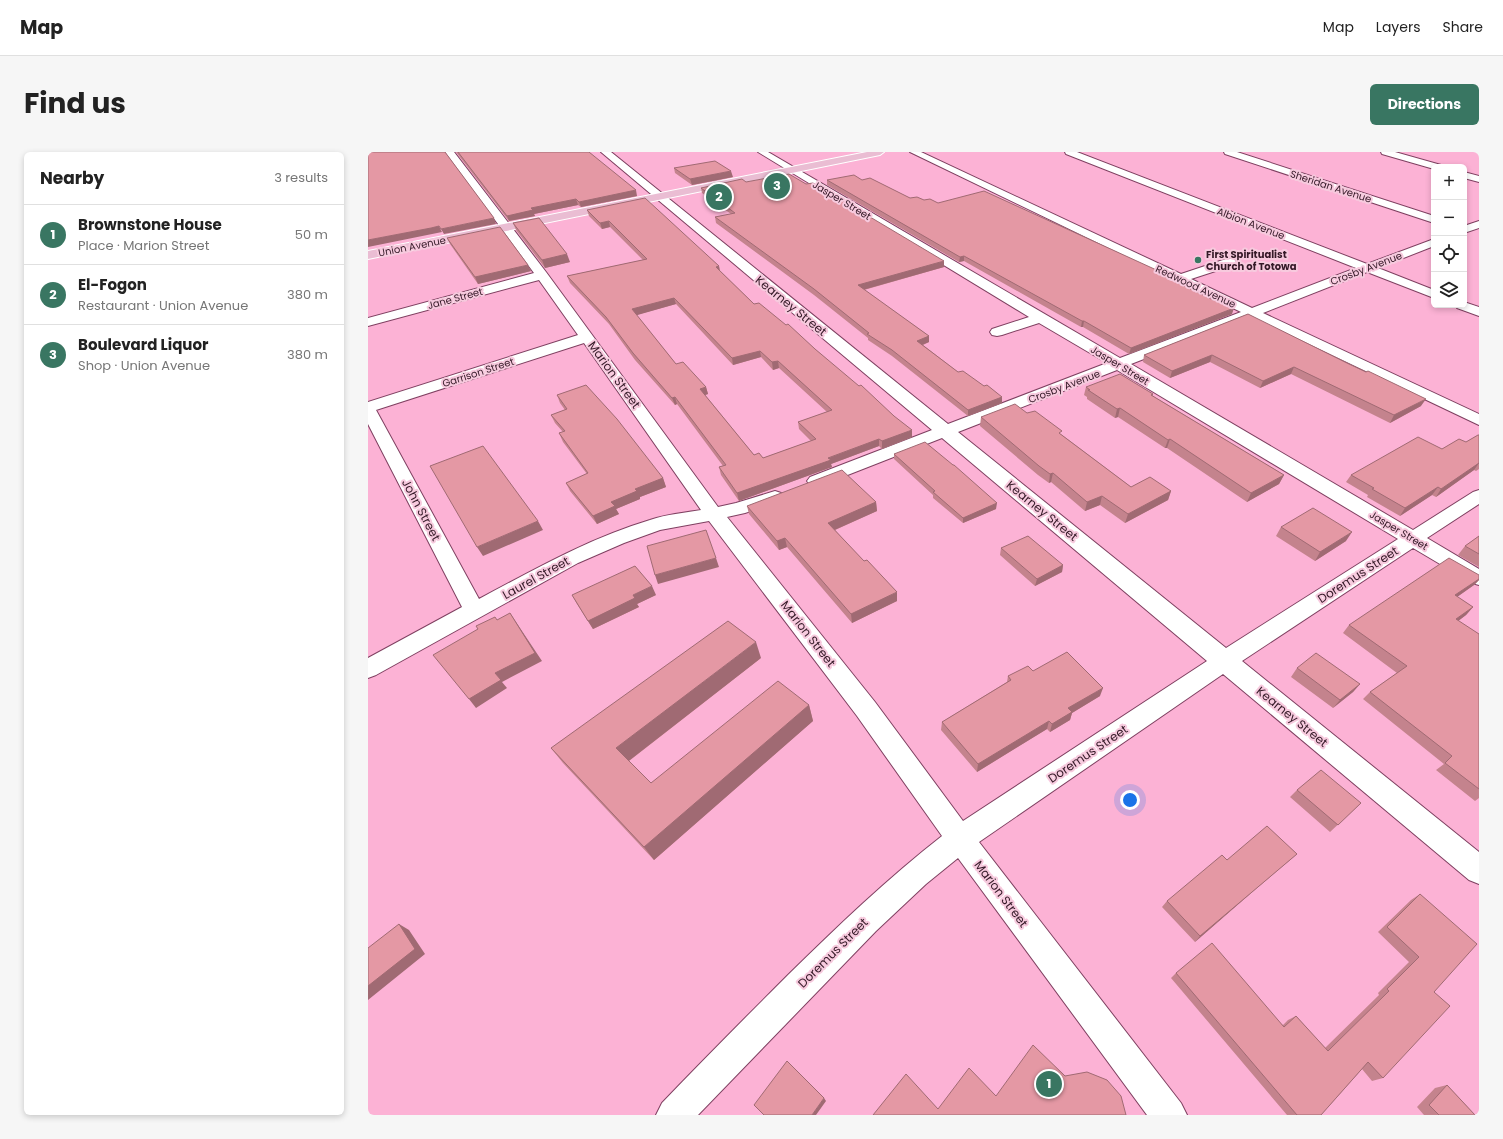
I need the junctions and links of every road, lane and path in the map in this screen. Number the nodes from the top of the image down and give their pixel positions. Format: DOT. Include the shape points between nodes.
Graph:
graph roads {
  1 [pos="449,152"];
  2 [pos="605,152"];
  3 [pos="762,152"];
  4 [pos="880,152"];
  5 [pos="914,152"];
  6 [pos="1068,152"];
  7 [pos="1228,152"];
  8 [pos="1385,152"];
  9 [pos="1431,165"];
  10 [pos="792,170"];
  11 [pos="1467,175"];
  12 [pos="1479,179"];
  13 [pos="658,197"];
  14 [pos="1431,219"];
  15 [pos="1479,224"];
  16 [pos="507,227"];
  17 [pos="1467,229"];
  18 [pos="1467,231"];
  19 [pos="1479,234"];
  20 [pos="1431,243"];
  21 [pos="368,255"];
  22 [pos="1230,262"];
  23 [pos="1367,268"];
  24 [pos="542,275"];
  25 [pos="1181,278"];
  26 [pos="1431,293"];
  27 [pos="1467,307"];
  28 [pos="1253,312"];
  29 [pos="1479,312"];
  30 [pos="1040,318"];
  31 [pos="368,322"];
  32 [pos="997,332"];
  33 [pos="587,337"];
  34 [pos="1119,365"];
  35 [pos="368,408"];
  36 [pos="1479,420"];
  37 [pos="946,432"];
  38 [pos="1479,496"];
  39 [pos="714,514"];
  40 [pos="1413,539"];
  41 [pos="1479,578"];
  42 [pos="474,611"];
  43 [pos="1224,661"];
  44 [pos="368,669"];
  45 [pos="960,838"];
  46 [pos="1479,870"];
  47 [pos="674,1115"];
  48 [pos="1169,1115"];
  1 -- 16 [label="street, Marion Street"];
  2 -- 13 [label="street, Kearney Street"];
  3 -- 10 [label="street, Jasper Street"];
  4 -- 10 [label="main road, Union Avenue"];
  5 -- 25 [label="street, Redwood Avenue"];
  6 -- 23 [label="street, Albion Avenue"];
  7 -- 14 [label="street, Sheridan Avenue"];
  8 -- 9 [label="street"];
  10 -- 13 [label="main road, Union Avenue"];
  10 -- 30 [label="street, Jasper Street"];
  11 -- 12 [label="street"];
  13 -- 16 [label="main road, Union Avenue"];
  13 -- 37 [label="street, Kearney Street"];
  15 -- 17 [label="street"];
  16 -- 21 [label="main road, Union Avenue"];
  16 -- 24 [label="street, Marion Street"];
  18 -- 19 [label="street"];
  20 -- 23 [label="street, Crosby Avenue"];
  22 -- 25 [label="street"];
  23 -- 26 [label="street, Albion Avenue"];
  23 -- 28 [label="street, Crosby Avenue"];
  24 -- 31 [label="street, Jane Street"];
  24 -- 33 [label="street, Marion Street"];
  25 -- 28 [label="street, Redwood Avenue"];
  27 -- 29 [label="street"];
  28 -- 34 [label="street, Crosby Avenue"];
  28 -- 36 [label="street, Redwood Avenue"];
  30 -- 32 [label="street"];
  30 -- 34 [label="street, Jasper Street"];
  33 -- 35 [label="street, Garrison Street"];
  33 -- 39 [label="street, Marion Street"];
  34 -- 37 [label="street, Crosby Avenue"];
  34 -- 40 [label="street, Jasper Street"];
  35 -- 42 [label="street, John Street"];
  37 -- 39 [label="street, Crosby Avenue" via="754,505"];
  37 -- 43 [label="street, Kearney Street"];
  38 -- 40 [label="street, Doremus Street"];
  39 -- 42 [label="street, Laurel Street" via="657,524 617,538 571,558"];
  39 -- 45 [label="street, Marion Street" via="866,709"];
  40 -- 41 [label="street, Jasper Street"];
  40 -- 43 [label="street, Doremus Street"];
  42 -- 44 [label="street, Laurel Street"];
  43 -- 45 [label="street, Doremus Street"];
  43 -- 46 [label="street, Kearney Street"];
  45 -- 47 [label="street, Doremus Street" via="865,920"];
  45 -- 48 [label="street, Marion Street"];
}
